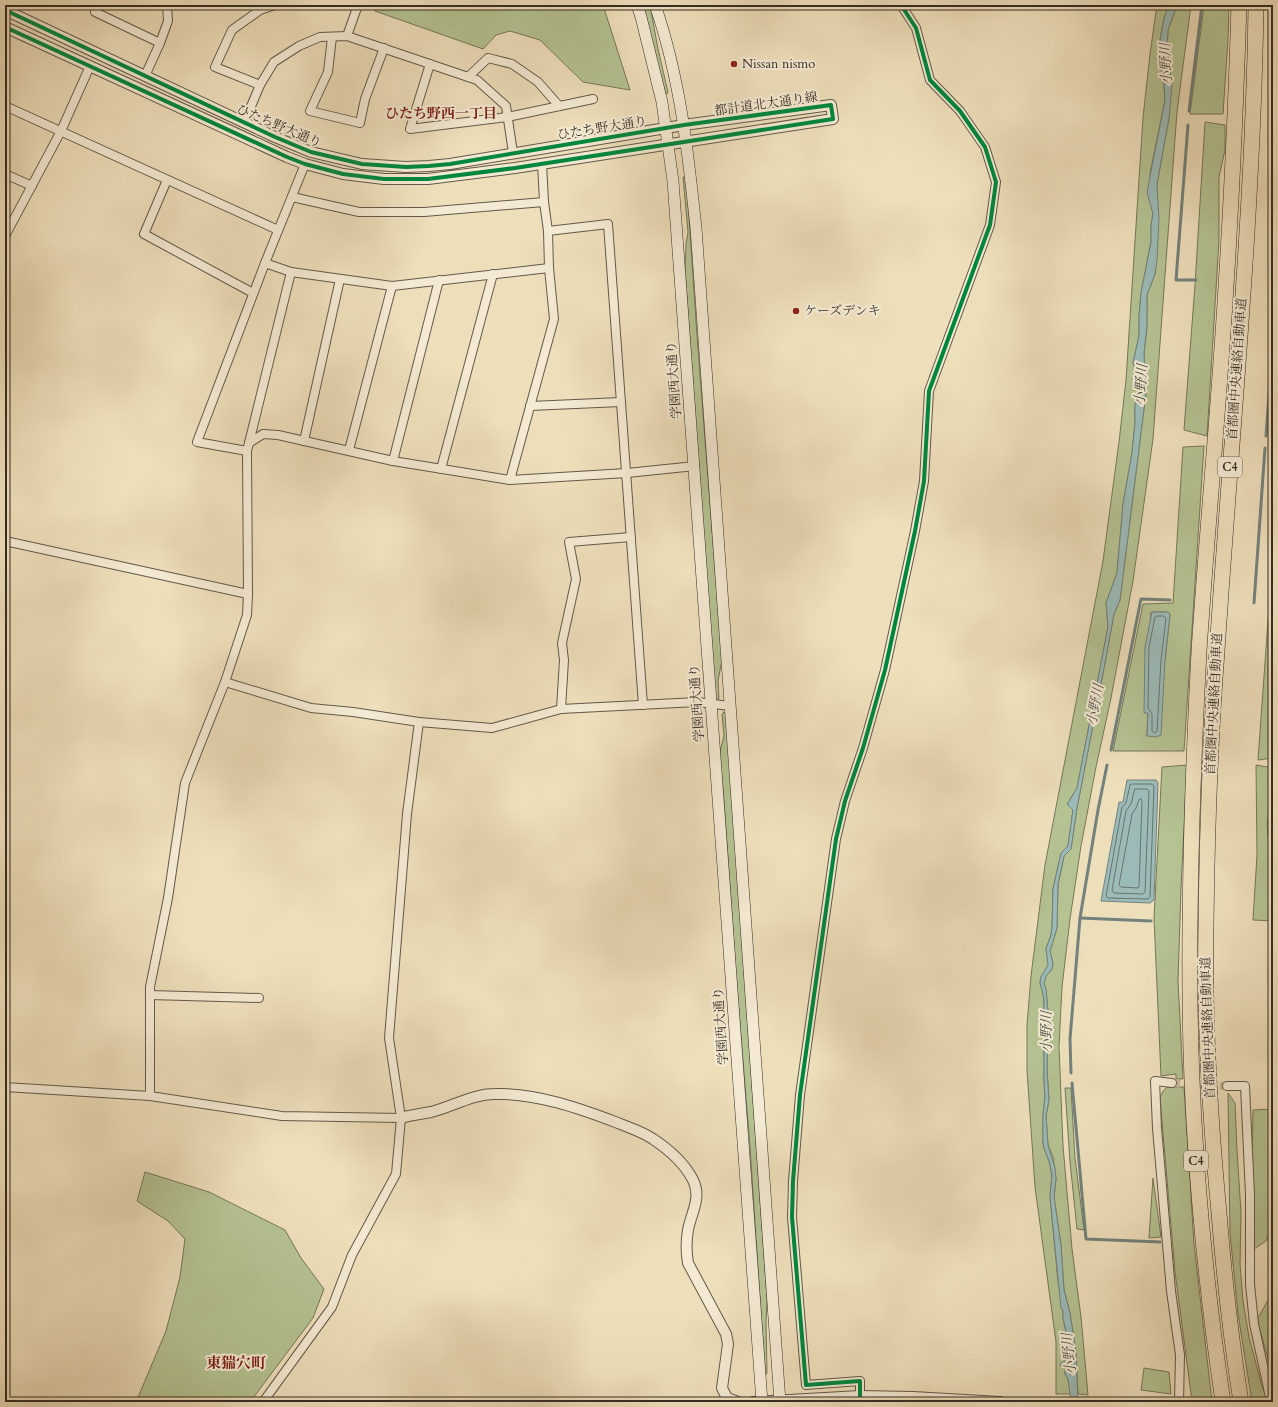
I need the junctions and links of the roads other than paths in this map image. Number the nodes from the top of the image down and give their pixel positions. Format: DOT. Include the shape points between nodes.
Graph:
graph roads {
  1 [pos="98,5"];
  2 [pos="167,5"];
  3 [pos="275,5"];
  4 [pos="357,5"];
  5 [pos="637,5"];
  6 [pos="655,5"];
  7 [pos="901,5"];
  8 [pos="1239,5"];
  9 [pos="1256,5"];
  10 [pos="5,10"];
  11 [pos="5,27"];
  12 [pos="347,36"];
  13 [pos="332,37"];
  14 [pos="160,43"];
  15 [pos="384,48"];
  16 [pos="430,64"];
  17 [pos="90,66"];
  18 [pos="145,76"];
  19 [pos="468,77"];
  20 [pos="260,85"];
  21 [pos="593,99"];
  22 [pos="5,106"];
  23 [pos="558,106"];
  24 [pos="507,117"];
  25 [pos="244,123"];
  26 [pos="684,125"];
  27 [pos="666,128"];
  28 [pos="61,132"];
  29 [pos="687,142"];
  30 [pos="669,144"];
  31 [pos="513,153"];
  32 [pos="542,163"];
  33 [pos="306,164"];
  34 [pos="5,174"];
  35 [pos="167,180"];
  36 [pos="32,186"];
  37 [pos="292,197"];
  38 [pos="544,202"];
  39 [pos="278,230"];
  40 [pos="548,231"];
  41 [pos="5,236"];
  42 [pos="265,263"];
  43 [pos="549,268"];
  44 [pos="291,272"];
  45 [pos="493,274"];
  46 [pos="340,279"];
  47 [pos="440,280"];
  48 [pos="392,286"];
  49 [pos="253,293"];
  50 [pos="621,402"];
  51 [pos="530,406"];
  52 [pos="304,441"];
  53 [pos="249,443"];
  54 [pos="349,450"];
  55 [pos="247,452"];
  56 [pos="393,461"];
  57 [pos="695,466"];
  58 [pos="441,469"];
  59 [pos="627,473"];
  60 [pos="510,480"];
  61 [pos="631,537"];
  62 [pos="5,541"];
  63 [pos="248,594"];
  64 [pos="225,682"];
  65 [pos="712,704"];
  66 [pos="643,705"];
  67 [pos="730,706"];
  68 [pos="561,709"];
  69 [pos="419,722"];
  70 [pos="150,995"];
  71 [pos="259,998"];
  72 [pos="1172,1083"];
  73 [pos="1227,1086"];
  74 [pos="5,1087"];
  75 [pos="150,1096"];
  76 [pos="401,1118"];
  77 [pos="860,1396"];
  78 [pos="780,1401"];
  79 [pos="263,1402"];
  80 [pos="738,1402"];
  81 [pos="753,1402"];
  82 [pos="762,1402"];
  83 [pos="1000,1402"];
  84 [pos="1179,1402"];
  85 [pos="1223,1402"];
  86 [pos="1241,1402"];
  87 [pos="1271,1402"];
  1 -- 14 [label="street" via="95,12"];
  2 -- 14 [label="street" via="168,20"];
  3 -- 20 [label="street" via="260,10 232,30 215,66"];
  4 -- 12 [label="street"];
  5 -- 27 [label="main road, 学園西大通り" via="655,72"];
  6 -- 26 [label="main road" via="675,77"];
  7 -- 77 [label="street" via="916,28 930,80 960,111 985,146 996,182 990,225 929,391 924,481 915,531 886,670 845,801 836,839 800,1095 792,1181 792,1217 806,1385 860,1381"];
  8 -- 85 [label="highway, 首都圏中央連絡自動車道 / C4" via="1227,282 1199,651 1190,918 1196,1165"];
  9 -- 86 [label="highway, 首都圏中央連絡自動車道 / C4" via="1247,238 1215,678 1206,929 1207,1067 1214,1165 1229,1317"];
  10 -- 18 [label="street, ひたち野大通り"];
  11 -- 17 [label="street, ひたち野大通り"];
  12 -- 13 [label="street"];
  12 -- 15 [label="street"];
  13 -- 15 [label="street" via="328,72 310,111 360,123 365,99"];
  13 -- 20 [label="street" via="320,37 299,46 274,62"];
  14 -- 18 [label="street"];
  15 -- 16 [label="street"];
  16 -- 19 [label="street"];
  16 -- 24 [label="street" via="410,129"];
  17 -- 28 [label="street"];
  17 -- 33 [label="street, ひたち野大通り"];
  18 -- 25 [label="street, ひたち野大通り"];
  19 -- 23 [label="street" via="488,58 512,64 538,82"];
  19 -- 24 [label="street" via="477,80 506,106"];
  20 -- 25 [label="street"];
  21 -- 23 [label="street"];
  22 -- 28 [label="street"];
  23 -- 24 [label="street"];
  24 -- 31 [label="street"];
  25 -- 31 [label="street, ひたち野大通り" via="311,152 362,164 429,166"];
  26 -- 27 [label="street, ひたち野大通り"];
  26 -- 29 [label="main road"];
  26 -- 29 [label="street, 都計道北大通り線" via="831,105 833,119"];
  27 -- 30 [label="main road, 学園西大通り"];
  27 -- 31 [label="street, ひたち野大通り"];
  28 -- 35 [label="street"];
  28 -- 36 [label="street"];
  29 -- 30 [label="street, ひたち野大通り"];
  29 -- 67 [label="main road" via="696,228"];
  30 -- 32 [label="street, ひたち野大通り"];
  30 -- 57 [label="main road, 学園西大通り"];
  32 -- 33 [label="street, ひたち野大通り" via="449,177 405,180 343,174"];
  32 -- 38 [label="street"];
  33 -- 37 [label="street"];
  34 -- 36 [label="street"];
  35 -- 39 [label="street"];
  35 -- 49 [label="street" via="144,234"];
  36 -- 41 [label="street"];
  37 -- 38 [label="street" via="359,212 424,212"];
  37 -- 39 [label="street"];
  38 -- 40 [label="street"];
  39 -- 42 [label="street"];
  40 -- 43 [label="street"];
  40 -- 50 [label="street" via="608,224"];
  42 -- 44 [label="street"];
  42 -- 49 [label="street"];
  43 -- 45 [label="street"];
  43 -- 51 [label="street" via="554,319"];
  44 -- 46 [label="street"];
  44 -- 53 [label="street"];
  45 -- 47 [label="street"];
  45 -- 58 [label="street"];
  46 -- 48 [label="street"];
  46 -- 52 [label="street"];
  47 -- 48 [label="street"];
  47 -- 56 [label="street"];
  48 -- 54 [label="street"];
  49 -- 55 [label="street" via="197,442"];
  50 -- 51 [label="street"];
  50 -- 59 [label="street"];
  51 -- 60 [label="street"];
  52 -- 53 [label="street" via="263,434"];
  52 -- 54 [label="street"];
  53 -- 55 [label="street"];
  54 -- 56 [label="street"];
  55 -- 63 [label="street"];
  56 -- 58 [label="street"];
  57 -- 59 [label="street"];
  57 -- 65 [label="main road, 学園西大通り"];
  58 -- 60 [label="street"];
  59 -- 60 [label="street"];
  59 -- 61 [label="street"];
  61 -- 66 [label="street"];
  61 -- 68 [label="street" via="569,542 576,579 562,643 564,660"];
  62 -- 63 [label="street"];
  63 -- 64 [label="street" via="247,615"];
  64 -- 69 [label="street" via="311,708"];
  64 -- 70 [label="street" via="185,783"];
  65 -- 66 [label="street" via="697,702"];
  65 -- 67 [label="street"];
  65 -- 82 [label="main road, 学園西大通り"];
  66 -- 68 [label="street"];
  67 -- 78 [label="main road"];
  68 -- 69 [label="street" via="492,728"];
  69 -- 76 [label="street" via="406,814 389,1038"];
  70 -- 71 [label="street"];
  70 -- 75 [label="street"];
  72 -- 84 [label="street" via="1155,1081 1171,1291 1180,1355"];
  73 -- 87 [label="street" via="1245,1086 1250,1195 1250,1284 1254,1324"];
  74 -- 75 [label="street"];
  75 -- 76 [label="street" via="282,1116"];
  76 -- 79 [label="street" via="396,1174 352,1255 332,1307"];
  76 -- 80 [label="street" via="494,1094 520,1095 598,1115 636,1130 664,1146 685,1168 697,1192 688,1228 688,1263 726,1334 728,1344 722,1388 727,1398"];
  77 -- 78 [label="street"];
  77 -- 83 [label="street"];
  78 -- 82 [label="street"];
  81 -- 82 [label="street"];
}
